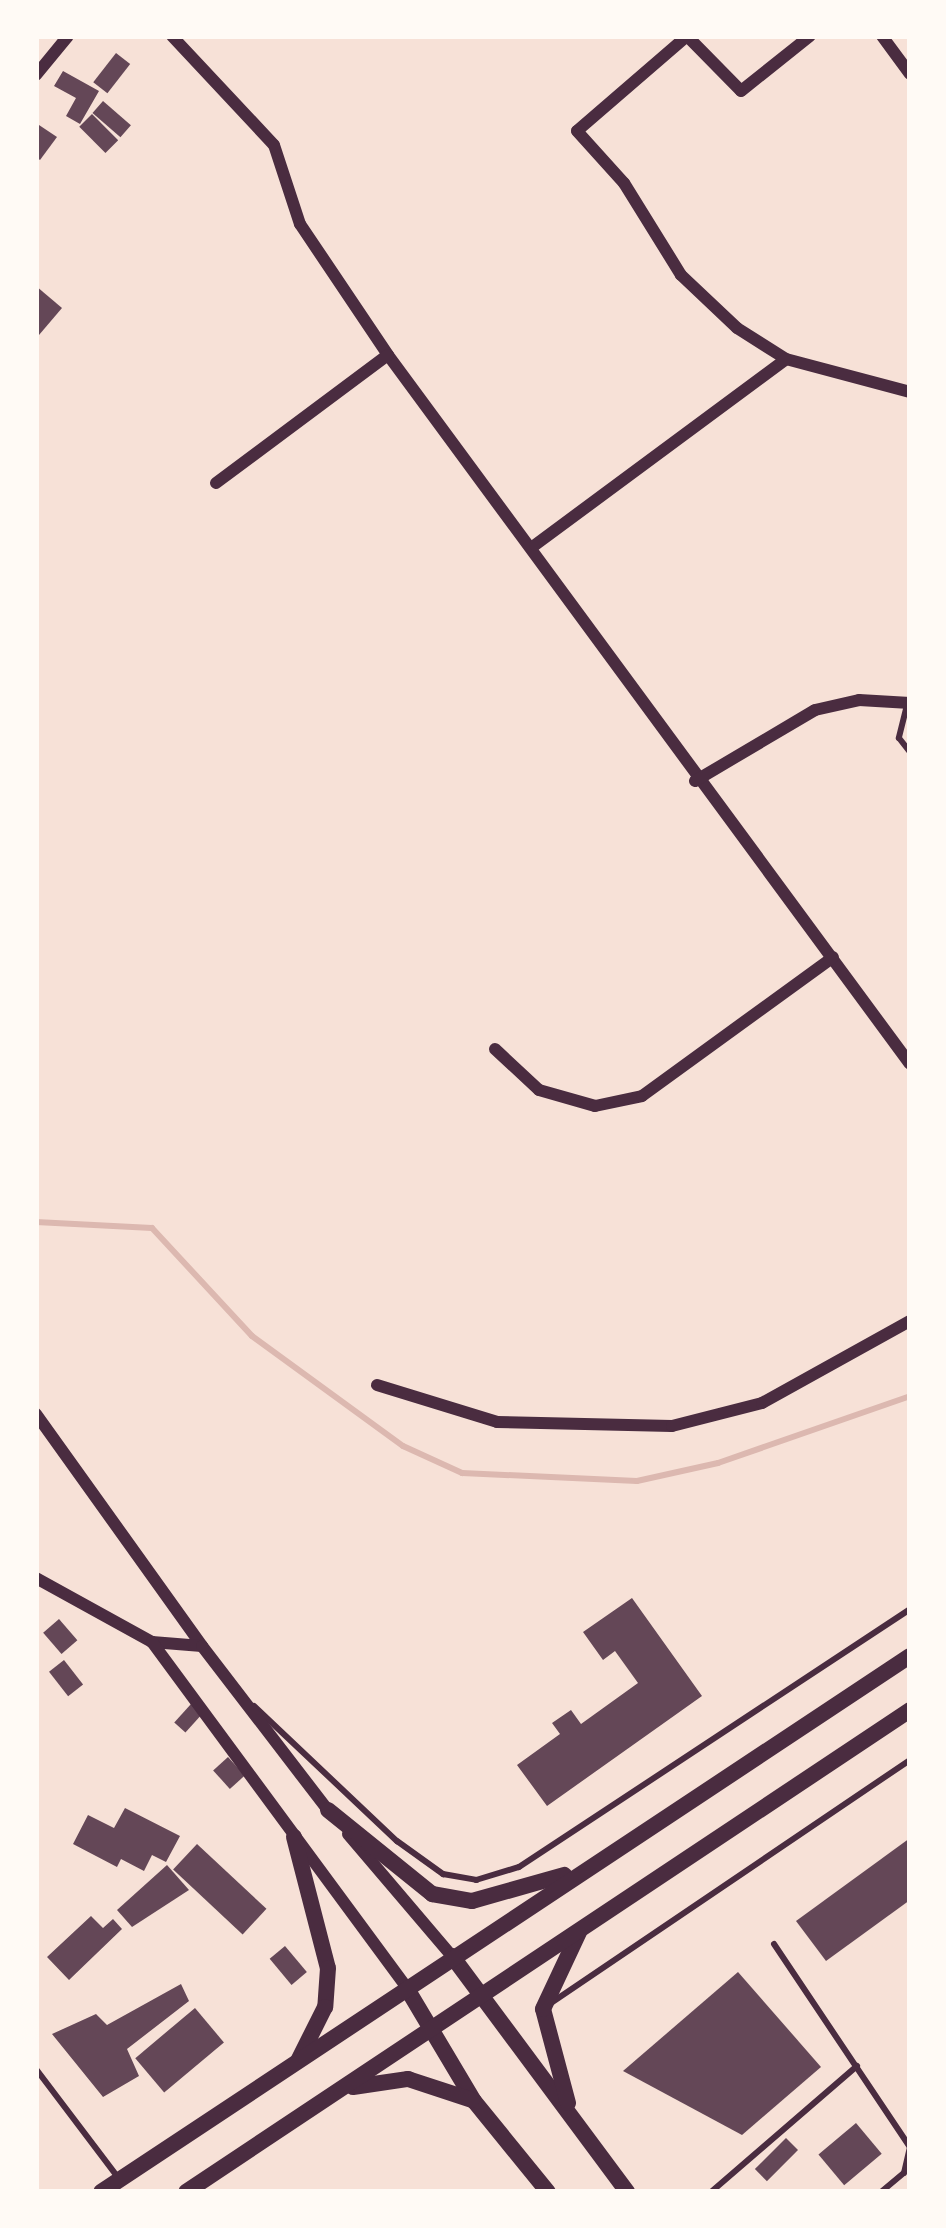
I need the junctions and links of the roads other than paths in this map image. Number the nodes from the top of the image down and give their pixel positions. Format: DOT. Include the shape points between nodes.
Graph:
graph roads {
  1 [pos="68,36"];
  2 [pos="172,36"];
  3 [pos="810,36"];
  4 [pos="882,36"];
  5 [pos="688,37"];
  6 [pos="910,74"];
  7 [pos="36,75"];
  8 [pos="388,355"];
  9 [pos="786,359"];
  10 [pos="910,392"];
  11 [pos="216,484"];
  12 [pos="535,545"];
  13 [pos="909,702"];
  14 [pos="910,752"];
  15 [pos="694,781"];
  16 [pos="833,957"];
  17 [pos="495,1049"];
  18 [pos="910,1064"];
  19 [pos="910,1321"];
  20 [pos="377,1385"];
  21 [pos="36,1414"];
  22 [pos="36,1578"];
  23 [pos="910,1609"];
  24 [pos="152,1642"];
  25 [pos="202,1646"];
  26 [pos="910,1656"];
  27 [pos="232,1686"];
  28 [pos="910,1710"];
  29 [pos="910,1760"];
  30 [pos="328,1810"];
  31 [pos="294,1837"];
  32 [pos="582,1870"];
  33 [pos="582,1926"];
  34 [pos="774,1944"];
  35 [pos="452,1956"];
  36 [pos="406,1987"];
  37 [pos="481,1994"];
  38 [pos="543,2009"];
  39 [pos="432,2029"];
  40 [pos="298,2060"];
  41 [pos="857,2066"];
  42 [pos="36,2068"];
  43 [pos="346,2087"];
  44 [pos="474,2101"];
  45 [pos="580,2131"];
  46 [pos="910,2148"];
  47 [pos="119,2180"];
  48 [pos="100,2192"];
  49 [pos="185,2192"];
  50 [pos="548,2192"];
  51 [pos="627,2192"];
  52 [pos="711,2192"];
  53 [pos="881,2192"];
  1 -- 7 [label="street"];
  2 -- 8 [label="street" via="274,146 300,224"];
  3 -- 5 [label="street" via="741,91"];
  4 -- 6 [label="street"];
  5 -- 9 [label="street" via="577,131 624,183 681,275 737,328"];
  8 -- 11 [label="street"];
  8 -- 12 [label="street"];
  9 -- 10 [label="street"];
  9 -- 12 [label="street"];
  12 -- 15 [label="street"];
  13 -- 14 [label="lane" via="899,737"];
  13 -- 15 [label="street" via="815,710"];
  15 -- 16 [label="street"];
  16 -- 17 [label="street" via="642,1096 595,1106 539,1090"];
  16 -- 18 [label="street"];
  19 -- 20 [label="street" via="762,1403 672,1426 497,1422"];
  21 -- 25 [label="street"];
  22 -- 24 [label="street"];
  23 -- 27 [label="lane" via="519,1867 476,1880 443,1874 397,1841"];
  24 -- 25 [label="street"];
  24 -- 31 [label="street"];
  25 -- 27 [label="street"];
  26 -- 32 [label="main road"];
  27 -- 30 [label="street"];
  28 -- 33 [label="main road"];
  29 -- 38 [label="lane"];
  30 -- 32 [label="main road" via="432,1894 472,1901"];
  30 -- 35 [label="street"];
  31 -- 36 [label="street"];
  31 -- 40 [label="main road" via="328,1968 326,2007"];
  32 -- 35 [label="main road"];
  33 -- 37 [label="main road"];
  33 -- 38 [label="main road"];
  34 -- 41 [label="lane"];
  35 -- 36 [label="main road"];
  35 -- 37 [label="main road"];
  36 -- 39 [label="main road"];
  36 -- 40 [label="main road"];
  37 -- 39 [label="main road"];
  37 -- 45 [label="main road"];
  38 -- 45 [label="main road" via="546,2043"];
  39 -- 43 [label="main road"];
  39 -- 44 [label="main road"];
  40 -- 47 [label="main road"];
  41 -- 46 [label="lane"];
  41 -- 52 [label="lane"];
  42 -- 47 [label="lane"];
  43 -- 44 [label="main road" via="408,2078"];
  43 -- 49 [label="main road"];
  44 -- 50 [label="main road"];
  45 -- 51 [label="main road"];
  46 -- 53 [label="lane" via="904,2173"];
  47 -- 48 [label="main road"];
}
